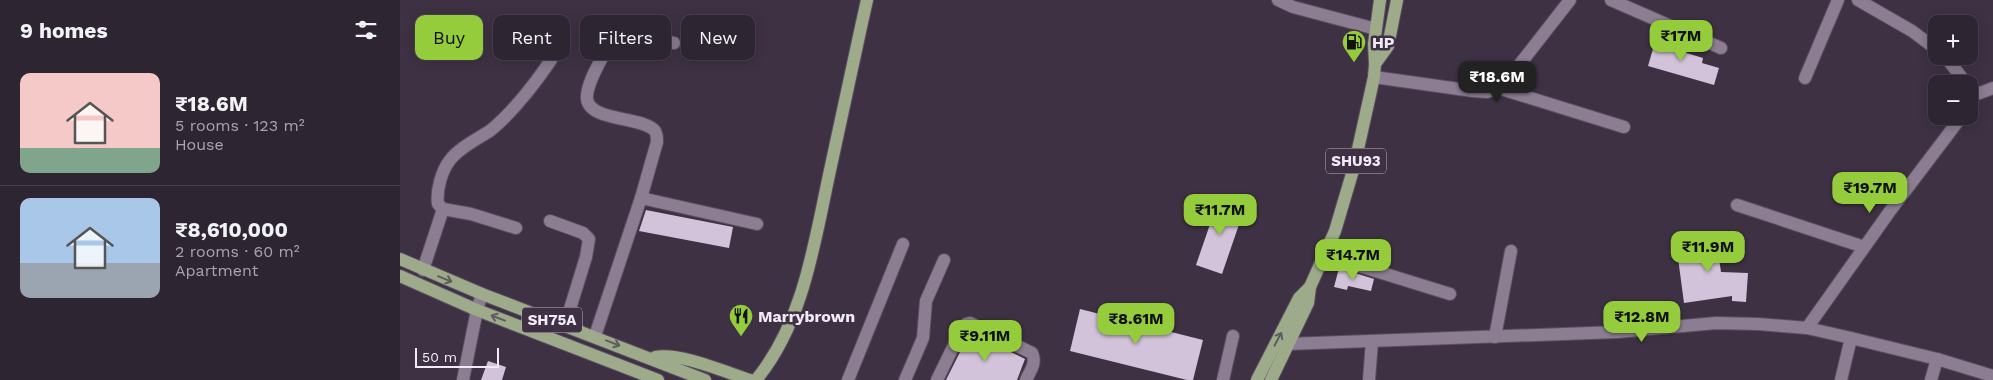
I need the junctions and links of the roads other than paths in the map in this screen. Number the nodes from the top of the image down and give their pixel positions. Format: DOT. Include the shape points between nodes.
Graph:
graph roads {
  1 [pos="867,0"];
  2 [pos="1278,0"];
  3 [pos="1380,0"];
  4 [pos="1570,0"];
  5 [pos="1611,0"];
  6 [pos="1838,0"];
  7 [pos="1858,0"];
  8 [pos="1396,5"];
  9 [pos="1376,29"];
  10 [pos="674,43"];
  11 [pos="1928,43"];
  12 [pos="1721,48"];
  13 [pos="551,60"];
  14 [pos="1952,65"];
  15 [pos="1374,71"];
  16 [pos="1960,75"];
  17 [pos="1805,78"];
  18 [pos="1498,88"];
  19 [pos="1993,88"];
  20 [pos="1978,94"];
  21 [pos="1955,125"];
  22 [pos="1624,127"];
  23 [pos="641,198"];
  24 [pos="1737,205"];
  25 [pos="443,209"];
  26 [pos="550,221"];
  27 [pos="757,224"];
  28 [pos="516,228"];
  29 [pos="903,244"];
  30 [pos="1864,247"];
  31 [pos="1511,251"];
  32 [pos="1324,255"];
  33 [pos="400,259"];
  34 [pos="944,260"];
  35 [pos="423,270"];
  36 [pos="400,276"];
  37 [pos="1310,287"];
  38 [pos="482,294"];
  39 [pos="1450,294"];
  40 [pos="477,310"];
  41 [pos="565,325"];
  42 [pos="1807,328"];
  43 [pos="595,336"];
  44 [pos="1233,336"];
  45 [pos="1495,337"];
  46 [pos="1851,338"];
  47 [pos="1372,341"];
  48 [pos="1287,344"];
  49 [pos="650,358"];
  50 [pos="1937,359"];
  51 [pos="1993,376"];
  52 [pos="648,377"];
  53 [pos="463,380"];
  54 [pos="658,380"];
  55 [pos="706,380"];
  56 [pos="750,380"];
  57 [pos="756,380"];
  58 [pos="848,380"];
  59 [pos="904,380"];
  60 [pos="937,380"];
  61 [pos="1026,380"];
  62 [pos="1224,380"];
  63 [pos="1258,380"];
  64 [pos="1271,380"];
  65 [pos="1369,380"];
  66 [pos="1841,380"];
  67 [pos="1931,380"];
  1 -- 57 [label="main road" via="800,297 778,349"];
  2 -- 9 [label="street"];
  3 -- 9 [label="main road, SHU93"];
  4 -- 18 [label="street"];
  5 -- 12 [label="street"];
  6 -- 17 [label="street"];
  7 -- 11 [label="street"];
  8 -- 15 [label="main road" via="1388,46"];
  9 -- 15 [label="main road, SHU93"];
  10 -- 23 [label="street" via="642,39 613,44 597,68 589,89 587,99 596,110 644,124 657,134 655,153"];
  13 -- 25 [label="street" via="517,105 493,128 450,160 437,199"];
  14 -- 16 [label="street"];
  15 -- 18 [label="street" via="1473,91 1487,92"];
  15 -- 32 [label="main road, SHU93" via="1354,167 1335,231"];
  18 -- 22 [label="street"];
  19 -- 20 [label="street"];
  21 -- 30 [label="street"];
  23 -- 27 [label="street"];
  23 -- 43 [label="street"];
  24 -- 30 [label="street"];
  25 -- 28 [label="street"];
  25 -- 35 [label="street"];
  26 -- 41 [label="street" via="583,232 589,239"];
  29 -- 58 [label="street"];
  30 -- 42 [label="street"];
  31 -- 45 [label="street"];
  32 -- 37 [label="main road, SHU93"];
  32 -- 39 [label="street"];
  33 -- 35 [label="main road, SH75A"];
  34 -- 59 [label="street" via="926,302 923,338"];
  35 -- 38 [label="main road, SH75A, one-way"];
  36 -- 40 [label="main road, SH75A"];
  37 -- 48 [label="main road, SHU93" via="1308,303"];
  63 -- 37 [label="main road, SHU93, one-way" via="1299,298"];
  38 -- 40 [label="street"];
  38 -- 41 [label="main road, SH75A"];
  52 -- 40 [label="main road, SH75A, one-way"];
  40 -- 53 [label="street"];
  41 -- 43 [label="main road, SH75A"];
  42 -- 45 [label="street" via="1716,322 1617,332"];
  42 -- 46 [label="street"];
  43 -- 49 [label="main road, SH75A, one-way"];
  44 -- 62 [label="street"];
  45 -- 47 [label="street"];
  46 -- 50 [label="street"];
  46 -- 66 [label="street"];
  47 -- 48 [label="street"];
  47 -- 65 [label="street"];
  48 -- 64 [label="main road, SHU93"];
  49 -- 55 [label="main road, SH75A"];
  49 -- 56 [label="main road" via="663,355 682,359"];
  50 -- 51 [label="street"];
  50 -- 67 [label="street"];
  52 -- 54 [label="main road, SH75A"];
  60 -- 61 [label="street" via="962,328 970,323 1032,353 1034,364"];
}
